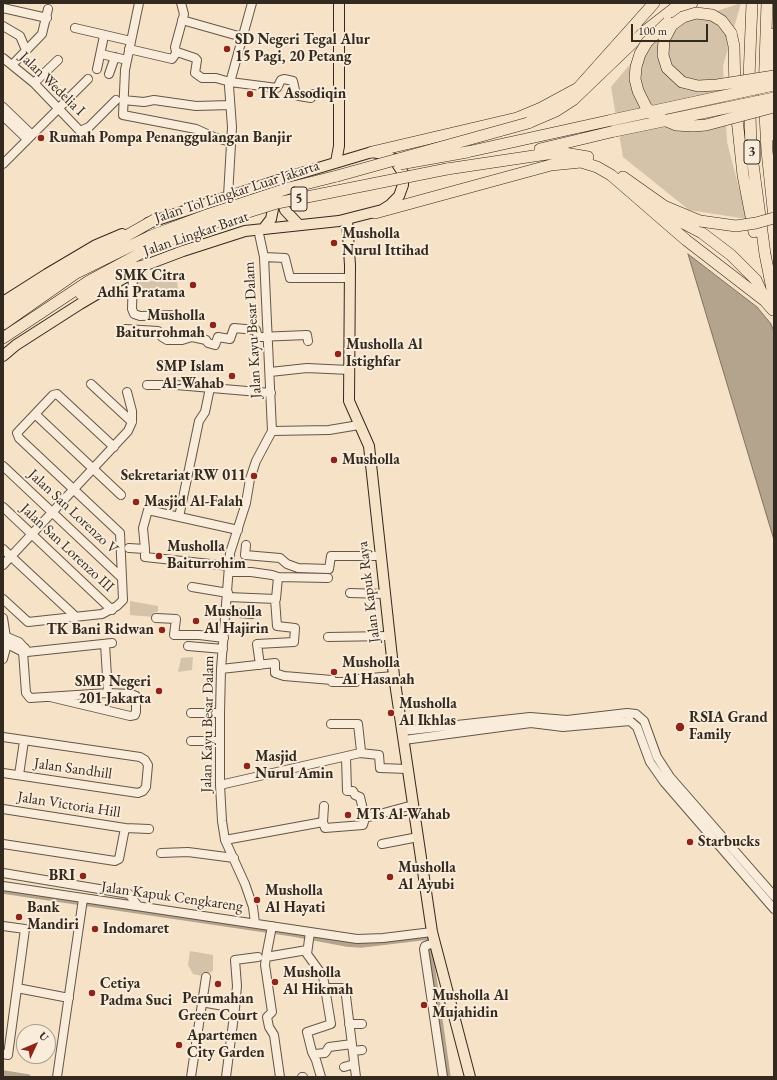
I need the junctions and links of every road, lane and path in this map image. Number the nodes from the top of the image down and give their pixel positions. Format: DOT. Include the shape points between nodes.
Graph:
graph roads {
  1 [pos="139,3"];
  2 [pos="181,3"];
  3 [pos="252,3"];
  4 [pos="339,3"];
  5 [pos="645,3"];
  6 [pos="654,3"];
  7 [pos="681,3"];
  8 [pos="692,3"];
  9 [pos="752,3"];
  10 [pos="767,3"];
  11 [pos="3,8"];
  12 [pos="182,20"];
  13 [pos="3,26"];
  14 [pos="75,28"];
  15 [pos="774,34"];
  16 [pos="104,36"];
  17 [pos="242,37"];
  18 [pos="130,45"];
  19 [pos="26,50"];
  20 [pos="176,52"];
  21 [pos="101,54"];
  22 [pos="115,57"];
  23 [pos="3,58"];
  24 [pos="58,60"];
  25 [pos="127,60"];
  26 [pos="13,64"];
  27 [pos="603,68"];
  28 [pos="97,69"];
  29 [pos="109,74"];
  30 [pos="774,76"];
  31 [pos="88,79"];
  32 [pos="230,82"];
  33 [pos="34,83"];
  34 [pos="774,85"];
  35 [pos="578,88"];
  36 [pos="313,94"];
  37 [pos="774,98"];
  38 [pos="121,99"];
  39 [pos="230,105"];
  40 [pos="3,107"];
  41 [pos="774,107"];
  42 [pos="59,109"];
  43 [pos="3,116"];
  44 [pos="532,121"];
  45 [pos="774,135"];
  46 [pos="30,137"];
  47 [pos="231,142"];
  48 [pos="339,146"];
  49 [pos="372,152"];
  50 [pos="347,158"];
  51 [pos="336,162"];
  52 [pos="3,164"];
  53 [pos="603,164"];
  54 [pos="470,165"];
  55 [pos="337,176"];
  56 [pos="288,177"];
  57 [pos="253,188"];
  58 [pos="228,196"];
  59 [pos="375,213"];
  60 [pos="774,218"];
  61 [pos="156,220"];
  62 [pos="347,220"];
  63 [pos="299,225"];
  64 [pos="261,228"];
  65 [pos="154,241"];
  66 [pos="264,257"];
  67 [pos="146,266"];
  68 [pos="133,273"];
  69 [pos="350,278"];
  70 [pos="770,300"];
  71 [pos="3,302"];
  72 [pos="3,312"];
  73 [pos="773,312"];
  74 [pos="177,315"];
  75 [pos="3,324"];
  76 [pos="124,329"];
  77 [pos="266,337"];
  78 [pos="3,338"];
  79 [pos="308,341"];
  80 [pos="3,347"];
  81 [pos="3,356"];
  82 [pos="349,370"];
  83 [pos="270,372"];
  84 [pos="91,384"];
  85 [pos="147,385"];
  86 [pos="210,388"];
  87 [pos="127,392"];
  88 [pos="271,393"];
  89 [pos="35,414"];
  90 [pos="132,422"];
  91 [pos="359,425"];
  92 [pos="272,431"];
  93 [pos="114,447"];
  94 [pos="3,466"];
  95 [pos="94,468"];
  96 [pos="74,490"];
  97 [pos="121,495"];
  98 [pos="3,506"];
  99 [pos="54,512"];
  100 [pos="179,517"];
  101 [pos="238,530"];
  102 [pos="33,535"];
  103 [pos="246,544"];
  104 [pos="129,548"];
  105 [pos="3,549"];
  106 [pos="145,550"];
  107 [pos="11,556"];
  108 [pos="380,556"];
  109 [pos="3,565"];
  110 [pos="229,569"];
  111 [pos="278,577"];
  112 [pos="122,578"];
  113 [pos="328,578"];
  114 [pos="192,587"];
  115 [pos="350,593"];
  116 [pos="385,594"];
  117 [pos="228,595"];
  118 [pos="3,599"];
  119 [pos="276,599"];
  120 [pos="112,610"];
  121 [pos="226,612"];
  122 [pos="252,614"];
  123 [pos="76,617"];
  124 [pos="3,618"];
  125 [pos="156,618"];
  126 [pos="389,636"];
  127 [pos="328,637"];
  128 [pos="224,638"];
  129 [pos="7,641"];
  130 [pos="188,646"];
  131 [pos="223,649"];
  132 [pos="25,650"];
  133 [pos="3,659"];
  134 [pos="260,665"];
  135 [pos="222,669"];
  136 [pos="394,676"];
  137 [pos="108,693"];
  138 [pos="50,697"];
  139 [pos="191,713"];
  140 [pos="220,713"];
  141 [pos="331,724"];
  142 [pos="406,735"];
  143 [pos="3,737"];
  144 [pos="220,740"];
  145 [pos="24,741"];
  146 [pos="191,741"];
  147 [pos="360,753"];
  148 [pos="346,757"];
  149 [pos="408,769"];
  150 [pos="3,772"];
  151 [pos="19,775"];
  152 [pos="220,785"];
  153 [pos="413,805"];
  154 [pos="324,806"];
  155 [pos="3,809"];
  156 [pos="365,818"];
  157 [pos="323,822"];
  158 [pos="125,828"];
  159 [pos="149,829"];
  160 [pos="418,837"];
  161 [pos="226,840"];
  162 [pos="3,844"];
  163 [pos="382,844"];
  164 [pos="161,853"];
  165 [pos="234,858"];
  166 [pos="3,873"];
  167 [pos="3,886"];
  168 [pos="774,896"];
  169 [pos="83,903"];
  170 [pos="138,906"];
  171 [pos="774,909"];
  172 [pos="255,923"];
  173 [pos="3,926"];
  174 [pos="272,929"];
  175 [pos="310,932"];
  176 [pos="432,932"];
  177 [pos="431,944"];
  178 [pos="308,946"];
  179 [pos="262,957"];
  180 [pos="206,977"];
  181 [pos="17,988"];
  182 [pos="324,988"];
  183 [pos="69,998"];
  184 [pos="201,1002"];
  185 [pos="235,1008"];
  186 [pos="349,1024"];
  187 [pos="362,1024"];
  188 [pos="352,1048"];
  189 [pos="362,1050"];
  190 [pos="3,1054"];
  191 [pos="314,1054"];
  192 [pos="354,1064"];
  193 [pos="344,1067"];
  194 [pos="58,1076"];
  195 [pos="191,1077"];
  196 [pos="226,1077"];
  197 [pos="280,1077"];
  198 [pos="321,1077"];
  199 [pos="356,1077"];
  200 [pos="443,1077"];
  201 [pos="470,1077"];
  1 -- 18 [label="street"];
  2 -- 12 [label="street" via="184,14"];
  3 -- 17 [label="street"];
  4 -- 48 [label="main road"];
  5 -- 27 [label="highway" via="622,31"];
  6 -- 27 [label="highway"];
  7 -- 27 [label="highway"];
  8 -- 41 [label="highway, bridge" via="647,42 640,54 635,79 643,104 655,116 676,125 693,126"];
  9 -- 70 [label="highway, 3" via="749,78 751,149"];
  10 -- 60 [label="highway, 3" via="764,95"];
  11 -- 19 [label="street" via="48,13 42,34"];
  12 -- 17 [label="street"];
  12 -- 20 [label="street"];
  13 -- 19 [label="street" via="20,36"];
  14 -- 16 [label="street"];
  15 -- 45 [label="highway, 3"];
  16 -- 18 [label="street"];
  16 -- 21 [label="street"];
  17 -- 32 [label="street"];
  18 -- 20 [label="street" via="172,59"];
  18 -- 25 [label="street"];
  19 -- 26 [label="street"];
  20 -- 32 [label="street" via="197,60 197,76"];
  21 -- 22 [label="street"];
  21 -- 28 [label="street"];
  22 -- 25 [label="street"];
  22 -- 29 [label="street"];
  23 -- 26 [label="street, Jalan Wedelia I"];
  24 -- 33 [label="street"];
  25 -- 38 [label="street"];
  26 -- 33 [label="street, Jalan Wedelia I"];
  27 -- 35 [label="highway"];
  27 -- 44 [label="highway" via="573,100 556,111"];
  30 -- 73 [label="highway, bridge" via="717,85 698,86 682,82 667,68 663,55 664,40 672,25 682,17 696,13 712,15 725,24 731,33 734,46 738,132 743,175"];
  31 -- 42 [label="street"];
  32 -- 36 [label="street" via="277,88 280,80 284,79 293,82 296,95 311,98"];
  32 -- 39 [label="street"];
  33 -- 42 [label="street, Jalan Wedelia I"];
  34 -- 55 [label="highway, bridge" via="467,152"];
  35 -- 44 [label="highway"];
  35 -- 49 [label="highway" via="517,118"];
  37 -- 54 [label="highway, bridge"];
  38 -- 39 [label="street" via="144,102 154,100 196,106"];
  38 -- 42 [label="street, Jalan Wedelia I" via="85,130 80,131"];
  38 -- 47 [label="street" via="124,116 196,129"];
  39 -- 47 [label="street"];
  40 -- 46 [label="street"];
  42 -- 46 [label="street"];
  43 -- 46 [label="street"];
  44 -- 55 [label="highway, bridge"];
  46 -- 52 [label="street"];
  47 -- 58 [label="street"];
  48 -- 50 [label="main road"];
  48 -- 51 [label="main road"];
  49 -- 50 [label="main road"];
  49 -- 59 [label="main road, Jalan Lingkar Barat" via="387,155 397,162 404,181 395,200"];
  50 -- 51 [label="main road"];
  51 -- 56 [label="main road"];
  53 -- 54 [label="highway" via="586,156 556,153"];
  53 -- 60 [label="highway, bridge" via="664,206 700,221 736,226"];
  53 -- 70 [label="highway" via="634,192 661,211 702,233 731,255 756,280"];
  54 -- 65 [label="highway, Jalan Tol Lingkar Luar Jakarta / 5, bridge" via="277,204"];
  55 -- 65 [label="highway, Jalan Tol Lingkar Luar Jakarta / 5, bridge" via="273,193 181,224"];
  56 -- 57 [label="main road"];
  56 -- 63 [label="main road" via="281,196 282,203 291,218"];
  57 -- 58 [label="main road"];
  57 -- 64 [label="main road" via="263,192 272,204 271,219"];
  58 -- 61 [label="main road"];
  59 -- 62 [label="main road, Jalan Lingkar Barat"];
  59 -- 70 [label="highway" via="551,165 581,162 611,175 686,240"];
  61 -- 71 [label="main road" via="96,244"];
  61 -- 72 [label="highway" via="66,270"];
  62 -- 63 [label="main road, Jalan Lingkar Barat"];
  62 -- 69 [label="main road, Jalan Kapuk Raya"];
  63 -- 64 [label="main road, Jalan Lingkar Barat"];
  64 -- 66 [label="street, Jalan Kayu Besar Dalam"];
  64 -- 67 [label="main road, Jalan Lingkar Barat" via="183,251"];
  65 -- 75 [label="highway, Jalan Tol Lingkar Luar Jakarta / 5" via="76,273"];
  65 -- 78 [label="highway, Jalan Tol Lingkar Luar Jakarta / 5" via="88,281"];
  66 -- 69 [label="street" via="285,258 290,278"];
  66 -- 77 [label="street, Jalan Kayu Besar Dalam"];
  67 -- 68 [label="main road, Jalan Lingkar Barat"];
  67 -- 80 [label="highway" via="122,273 86,291"];
  68 -- 74 [label="street" via="134,314"];
  68 -- 81 [label="main road, Jalan Lingkar Barat" via="80,304"];
  69 -- 82 [label="main road, Jalan Kapuk Raya"];
  70 -- 73 [label="highway"];
  76 -- 77 [label="street" via="158,331 167,340 192,337 215,345 218,337 230,339 234,328 256,330 258,337"];
  77 -- 79 [label="street" via="307,335"];
  77 -- 83 [label="street, Jalan Kayu Besar Dalam"];
  82 -- 83 [label="street" via="307,368"];
  82 -- 91 [label="main road, Jalan Kapuk Raya" via="349,401"];
  83 -- 88 [label="street, Jalan Kayu Besar Dalam"];
  84 -- 90 [label="street"];
  85 -- 86 [label="street"];
  86 -- 88 [label="street"];
  86 -- 100 [label="street" via="205,412 199,421"];
  87 -- 90 [label="street"];
  88 -- 92 [label="street, Jalan Kayu Besar Dalam"];
  89 -- 93 [label="street" via="56,394"];
  89 -- 95 [label="street"];
  89 -- 96 [label="street" via="17,436"];
  90 -- 93 [label="street" via="128,431"];
  91 -- 92 [label="street" via="329,430"];
  91 -- 108 [label="main road, Jalan Kapuk Raya" via="369,446"];
  92 -- 101 [label="street, Jalan Kayu Besar Dalam" via="254,467"];
  93 -- 95 [label="street"];
  94 -- 99 [label="street, Jalan San Lorenzo V"];
  95 -- 96 [label="street"];
  95 -- 97 [label="street"];
  96 -- 99 [label="street"];
  96 -- 112 [label="street" via="120,533"];
  98 -- 102 [label="street, Jalan San Lorenzo III"];
  99 -- 102 [label="street"];
  99 -- 112 [label="street, Jalan San Lorenzo V"];
  100 -- 101 [label="street"];
  100 -- 106 [label="street" via="148,510 143,528"];
  101 -- 110 [label="street, Jalan Kayu Besar Dalam" via="230,553"];
  102 -- 107 [label="street"];
  102 -- 120 [label="street, Jalan San Lorenzo III"];
  103 -- 108 [label="street" via="245,555 280,558 298,568 329,569 331,556"];
  104 -- 106 [label="street"];
  105 -- 107 [label="street"];
  106 -- 110 [label="street" via="145,557"];
  107 -- 109 [label="street"];
  107 -- 123 [label="street"];
  108 -- 116 [label="main road, Jalan Kapuk Raya"];
  110 -- 111 [label="street"];
  110 -- 117 [label="street, Jalan Kayu Besar Dalam"];
  111 -- 113 [label="street"];
  111 -- 119 [label="street"];
  112 -- 120 [label="street" via="123,600"];
  114 -- 117 [label="street"];
  115 -- 116 [label="street"];
  116 -- 126 [label="main road, Jalan Kapuk Raya"];
  117 -- 119 [label="street"];
  117 -- 121 [label="street, Jalan Kayu Besar Dalam"];
  118 -- 123 [label="street" via="27,622"];
  119 -- 134 [label="street" via="277,626 295,628 294,642 257,644"];
  120 -- 123 [label="street" via="102,614"];
  121 -- 122 [label="street"];
  121 -- 128 [label="street, Jalan Kayu Besar Dalam"];
  124 -- 129 [label="street"];
  125 -- 128 [label="street" via="176,620 174,635"];
  126 -- 127 [label="street"];
  126 -- 136 [label="main road, Jalan Kapuk Raya"];
  128 -- 131 [label="street, Jalan Kayu Besar Dalam"];
  129 -- 132 [label="street" via="15,640"];
  129 -- 133 [label="street"];
  130 -- 131 [label="street"];
  131 -- 135 [label="street, Jalan Kayu Besar Dalam"];
  132 -- 137 [label="street" via="109,644"];
  132 -- 138 [label="street" via="26,693 30,698"];
  134 -- 135 [label="street"];
  134 -- 136 [label="street" via="275,663 275,673 332,682 356,682 358,679"];
  135 -- 140 [label="street, Jalan Kayu Besar Dalam"];
  136 -- 142 [label="main road, Jalan Kapuk Raya"];
  137 -- 138 [label="street"];
  137 -- 138 [label="street" via="134,695 136,713 130,716"];
  139 -- 140 [label="street"];
  140 -- 144 [label="street, Jalan Kayu Besar Dalam"];
  141 -- 147 [label="street" via="358,724 362,751"];
  142 -- 149 [label="main road, Jalan Kapuk Raya"];
  142 -- 168 [label="street" via="530,717 567,720 636,714 644,721 658,757 670,777"];
  142 -- 171 [label="street" via="531,723 562,727 630,721 637,727 650,762 664,782"];
  143 -- 145 [label="street"];
  144 -- 146 [label="street"];
  144 -- 152 [label="street, Jalan Kayu Besar Dalam"];
  145 -- 151 [label="street"];
  145 -- 151 [label="street, Jalan Sandhill" via="143,758 148,765 146,788 138,793"];
  147 -- 148 [label="street"];
  147 -- 149 [label="street" via="379,755 380,768"];
  148 -- 152 [label="street"];
  148 -- 156 [label="street" via="347,791 353,791 360,797"];
  149 -- 153 [label="main road, Jalan Kapuk Raya"];
  150 -- 151 [label="street, Jalan Sandhill"];
  152 -- 161 [label="street, Jalan Kayu Besar Dalam"];
  153 -- 156 [label="street"];
  153 -- 160 [label="main road, Jalan Kapuk Raya"];
  154 -- 157 [label="street"];
  155 -- 158 [label="street, Jalan Victoria Hill"];
  156 -- 157 [label="street" via="363,825 325,828"];
  157 -- 161 [label="street"];
  158 -- 159 [label="street"];
  158 -- 162 [label="street, Jalan Victoria Hill" via="119,859 115,861"];
  160 -- 163 [label="street"];
  160 -- 176 [label="main road, Jalan Kapuk Raya"];
  161 -- 165 [label="street, Jalan Kayu Besar Dalam"];
  164 -- 165 [label="street" via="188,852"];
  165 -- 172 [label="street, Jalan Kayu Besar Dalam" via="253,906"];
  166 -- 170 [label="street" via="129,894"];
  167 -- 169 [label="street, Jalan Kapuk Cengkareng"];
  169 -- 170 [label="street, Jalan Kapuk Cengkareng"];
  169 -- 183 [label="street"];
  170 -- 172 [label="street, Jalan Kapuk Cengkareng"];
  172 -- 174 [label="street, Jalan Kapuk Cengkareng"];
  173 -- 181 [label="street" via="25,929"];
  174 -- 175 [label="street, Jalan Kapuk Cengkareng"];
  174 -- 179 [label="street"];
  175 -- 176 [label="street, Jalan Kapuk Cengkareng" via="370,939"];
  175 -- 178 [label="street"];
  176 -- 177 [label="main road, Jalan Kapuk Raya"];
  177 -- 200 [label="street" via="424,949"];
  177 -- 201 [label="main road, Jalan Kapuk Raya"];
  178 -- 179 [label="street"];
  178 -- 182 [label="street" via="307,954 323,976"];
  179 -- 185 [label="street" via="235,960"];
  179 -- 197 [label="street" via="266,965 272,1012 267,1017 274,1035"];
  180 -- 184 [label="street"];
  181 -- 183 [label="street"];
  181 -- 190 [label="street" via="8,1055"];
  182 -- 186 [label="street" via="345,987"];
  182 -- 191 [label="street" via="331,1024 307,1032"];
  183 -- 194 [label="street"];
  184 -- 185 [label="street"];
  184 -- 195 [label="street"];
  185 -- 196 [label="street"];
  186 -- 187 [label="street"];
  186 -- 188 [label="street"];
  188 -- 189 [label="street"];
  188 -- 191 [label="street" via="329,1047 325,1052"];
  188 -- 192 [label="street"];
  191 -- 198 [label="street"];
  192 -- 193 [label="street"];
  192 -- 199 [label="street"];
}
